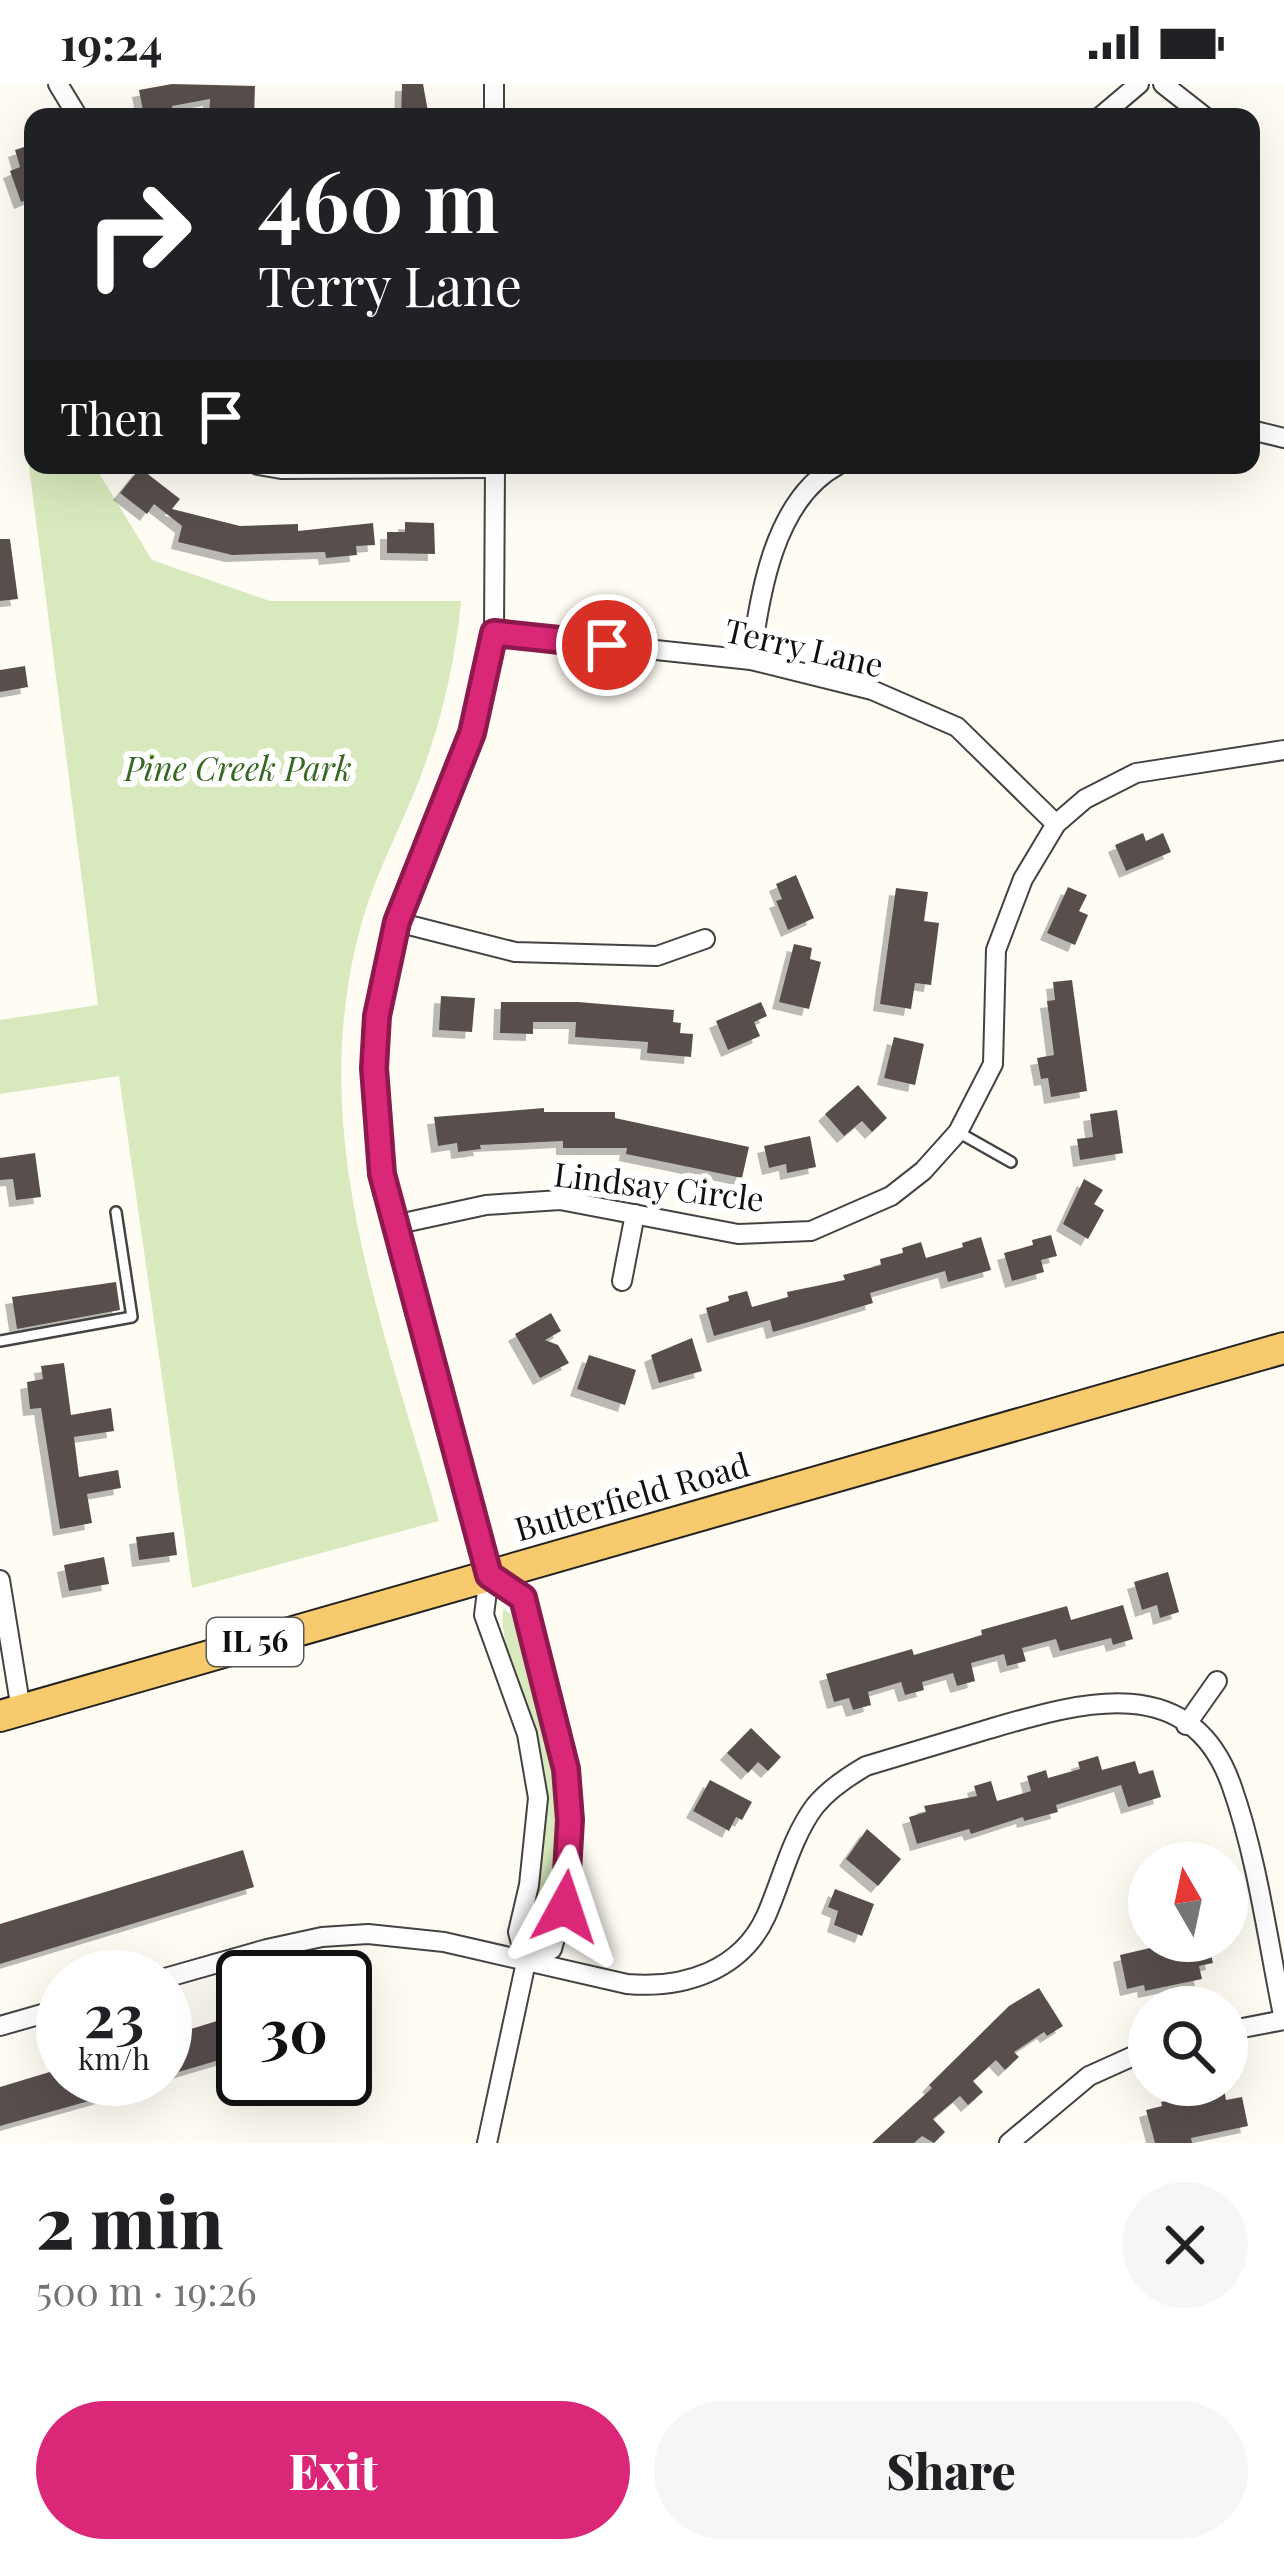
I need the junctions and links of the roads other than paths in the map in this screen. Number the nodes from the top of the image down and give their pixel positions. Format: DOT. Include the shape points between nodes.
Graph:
graph roads {
  1 [pos="1138,84"];
  2 [pos="1163,84"];
  3 [pos="1110,108"];
  4 [pos="1194,108"];
  5 [pos="495,474"];
  6 [pos="827,474"];
  7 [pos="494,633"];
  8 [pos="752,660"];
  9 [pos="1284,750"];
  10 [pos="1056,824"];
  11 [pos="397,922"];
  12 [pos="705,939"];
  13 [pos="958,1132"];
  14 [pos="1011,1162"];
  15 [pos="116,1212"];
  16 [pos="635,1214"];
  17 [pos="394,1225"];
  18 [pos="622,1281"];
  19 [pos="0,1341"];
  20 [pos="1284,1348"];
  21 [pos="489,1575"];
  22 [pos="0,1580"];
  23 [pos="7,1670"];
  24 [pos="1216,1681"];
  25 [pos="10,1713"];
  26 [pos="1186,1724"];
  27 [pos="526,1962"];
  28 [pos="192,1970"];
  29 [pos="36,2016"];
  30 [pos="1284,2020"];
  31 [pos="0,2026"];
  32 [pos="1248,2027"];
  33 [pos="1128,2058"];
  34 [pos="487,2143"];
  35 [pos="1009,2143"];
  1 -- 3 [label="street"];
  2 -- 4 [label="street"];
  5 -- 7 [label="street"];
  6 -- 8 [label="street" via="782,532 760,590"];
  7 -- 8 [label="street, Terry Lane"];
  7 -- 11 [label="street" via="472,733"];
  8 -- 10 [label="street, Terry Lane" via="872,690 957,727"];
  9 -- 10 [label="street, Lindsay Circle" via="1136,773"];
  10 -- 13 [label="street, Lindsay Circle" via="1023,879 996,950 993,1064"];
  11 -- 12 [label="street" via="515,952 657,956"];
  11 -- 17 [label="street" via="374,1068"];
  13 -- 14 [label="lane"];
  13 -- 16 [label="street, Lindsay Circle" via="891,1196 811,1231 738,1234"];
  15 -- 19 [label="lane" via="132,1317"];
  16 -- 17 [label="street, Lindsay Circle" via="560,1200 486,1205"];
  16 -- 18 [label="street"];
  17 -- 21 [label="street"];
  20 -- 21 [label="main road, Butterfield Road / IL 56"];
  21 -- 25 [label="main road, Butterfield Road / IL 56"];
  21 -- 27 [label="street" via="484,1615 536,1783 536,1836 518,1932"];
  21 -- 27 [label="street" via="523,1598 566,1769 565,1907 552,1949"];
  22 -- 23 [label="street"];
  23 -- 25 [label="street"];
  24 -- 26 [label="street"];
  26 -- 27 [label="street" via="1144,1705 1093,1702 866,1766 840,1782 801,1828 754,1938 701,1977 655,1987"];
  26 -- 30 [label="street" via="1232,1784"];
  27 -- 28 [label="street" via="368,1934 322,1937"];
  27 -- 34 [label="street"];
  29 -- 31 [label="street"];
  30 -- 32 [label="street"];
  33 -- 35 [label="street" via="1089,2076"];
}
